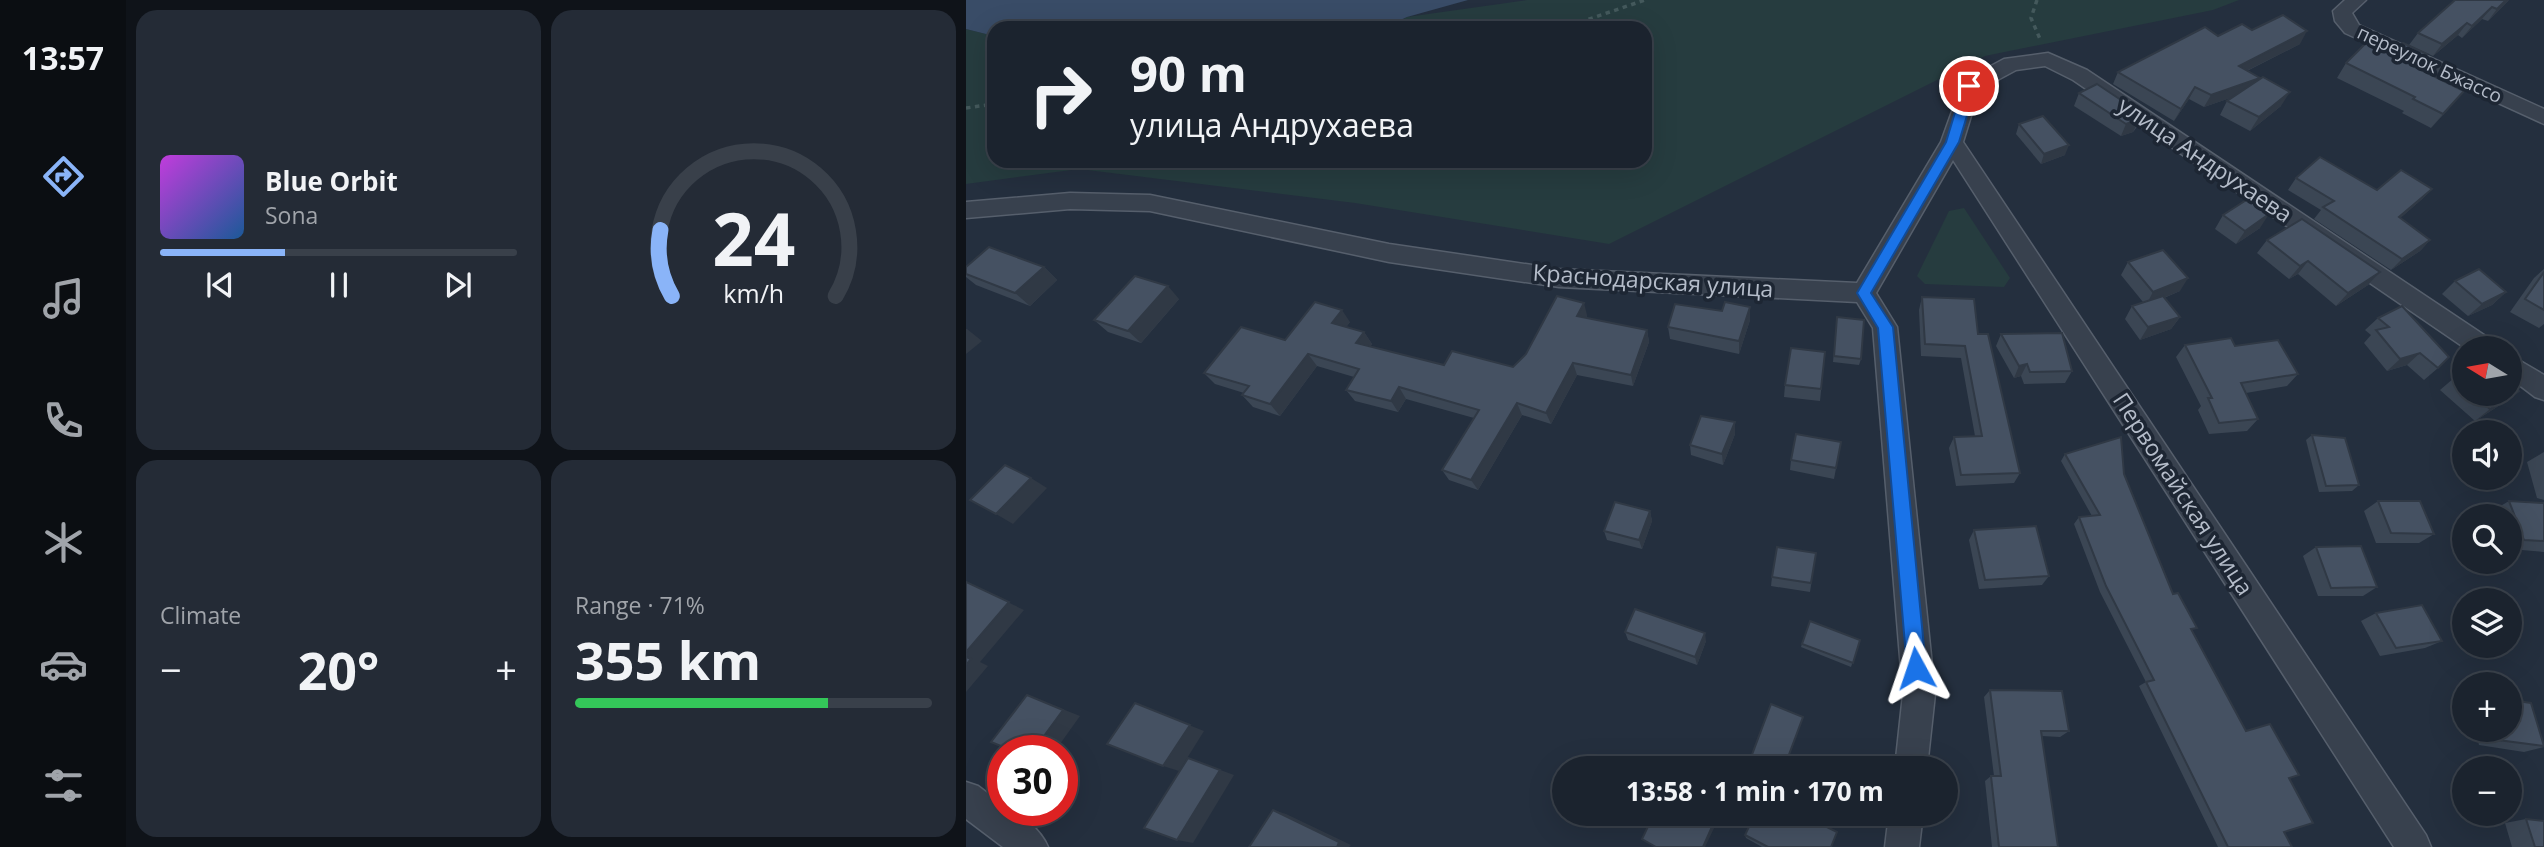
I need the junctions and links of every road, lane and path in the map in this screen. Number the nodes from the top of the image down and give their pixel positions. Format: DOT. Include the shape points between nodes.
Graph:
graph roads {
  1 [pos="1645,0"];
  2 [pos="2036,0"];
  3 [pos="2357,0"];
  4 [pos="1584,21"];
  5 [pos="2048,59"];
  6 [pos="987,105"];
  7 [pos="966,108"];
  8 [pos="2544,117"];
  9 [pos="1952,142"];
  10 [pos="966,210"];
  11 [pos="1864,293"];
  12 [pos="2466,336"];
  13 [pos="2522,373"];
  14 [pos="2544,389"];
  15 [pos="1911,756"];
  16 [pos="966,798"];
  17 [pos="1905,826"];
  18 [pos="1031,847"];
  19 [pos="1902,847"];
  20 [pos="2414,847"];
  1 -- 4 [label="path"];
  2 -- 5 [label="path" via="2031,18"];
  3 -- 8 [label="street, переулок Бжассо" via="2342,11 2352,29"];
  5 -- 9 [label="street" via="2011,64 1969,86"];
  5 -- 12 [label="street, улица Андрухаева" via="2080,75"];
  6 -- 7 [label="path"];
  9 -- 11 [label="street"];
  9 -- 20 [label="street, Первомайская улица"];
  10 -- 11 [label="street, Краснодарская улица" via="1070,201 1150,203 1389,253 1559,278"];
  11 -- 15 [label="street" via="1885,327 1919,694"];
  13 -- 14 [label="street"];
  16 -- 18 [label="street"];
  17 -- 19 [label="street"];
}
